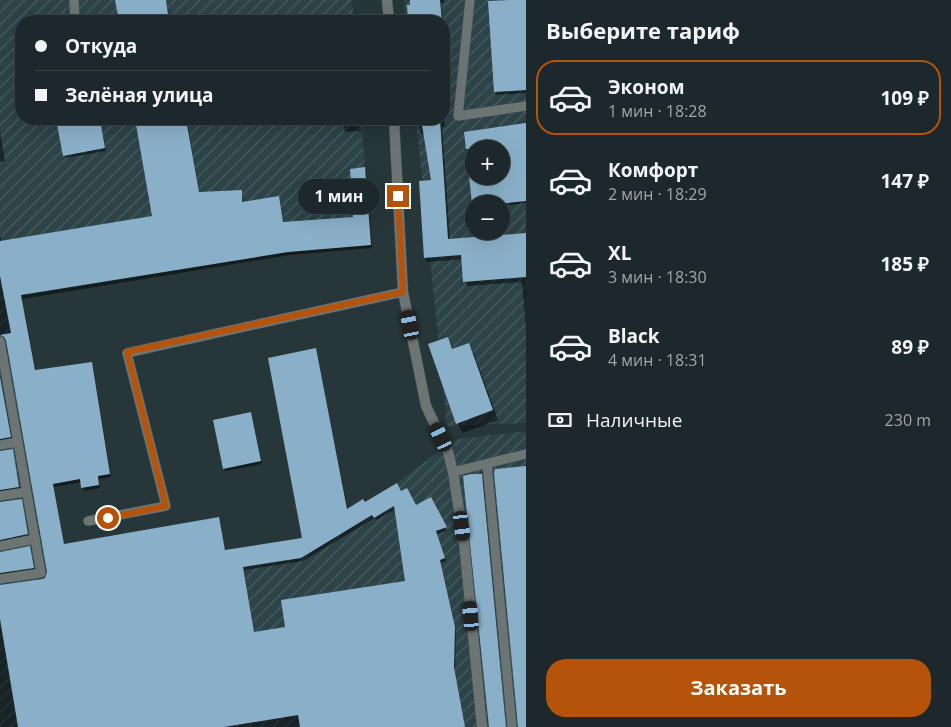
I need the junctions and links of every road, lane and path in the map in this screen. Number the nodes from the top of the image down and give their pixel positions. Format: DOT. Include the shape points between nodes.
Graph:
graph roads {
  1 [pos="74,0"];
  2 [pos="388,0"];
  3 [pos="470,0"];
  4 [pos="75,15"];
  5 [pos="389,15"];
  6 [pos="526,106"];
  7 [pos="394,125"];
  8 [pos="403,292"];
  9 [pos="0,346"];
  10 [pos="5,397"];
  11 [pos="18,442"];
  12 [pos="0,445"];
  13 [pos="526,454"];
  14 [pos="487,464"];
  15 [pos="453,472"];
  16 [pos="26,492"];
  17 [pos="0,496"];
  18 [pos="88,522"];
  19 [pos="35,539"];
  20 [pos="0,546"];
  21 [pos="0,579"];
  22 [pos="482,727"];
  23 [pos="512,727"];
  1 -- 4 [label="lane"];
  2 -- 5 [label="street"];
  3 -- 6 [label="lane" via="458,116"];
  7 -- 8 [label="street"];
  8 -- 15 [label="street" via="426,406 448,452"];
  8 -- 18 [label="lane" via="127,352 166,506"];
  9 -- 10 [label="lane"];
  10 -- 11 [label="lane"];
  11 -- 12 [label="lane"];
  11 -- 16 [label="lane"];
  13 -- 14 [label="lane"];
  14 -- 15 [label="lane"];
  14 -- 23 [label="lane"];
  15 -- 22 [label="street" via="464,542"];
  16 -- 17 [label="lane"];
  16 -- 19 [label="lane"];
  19 -- 20 [label="lane"];
  19 -- 21 [label="lane" via="41,573"];
}
